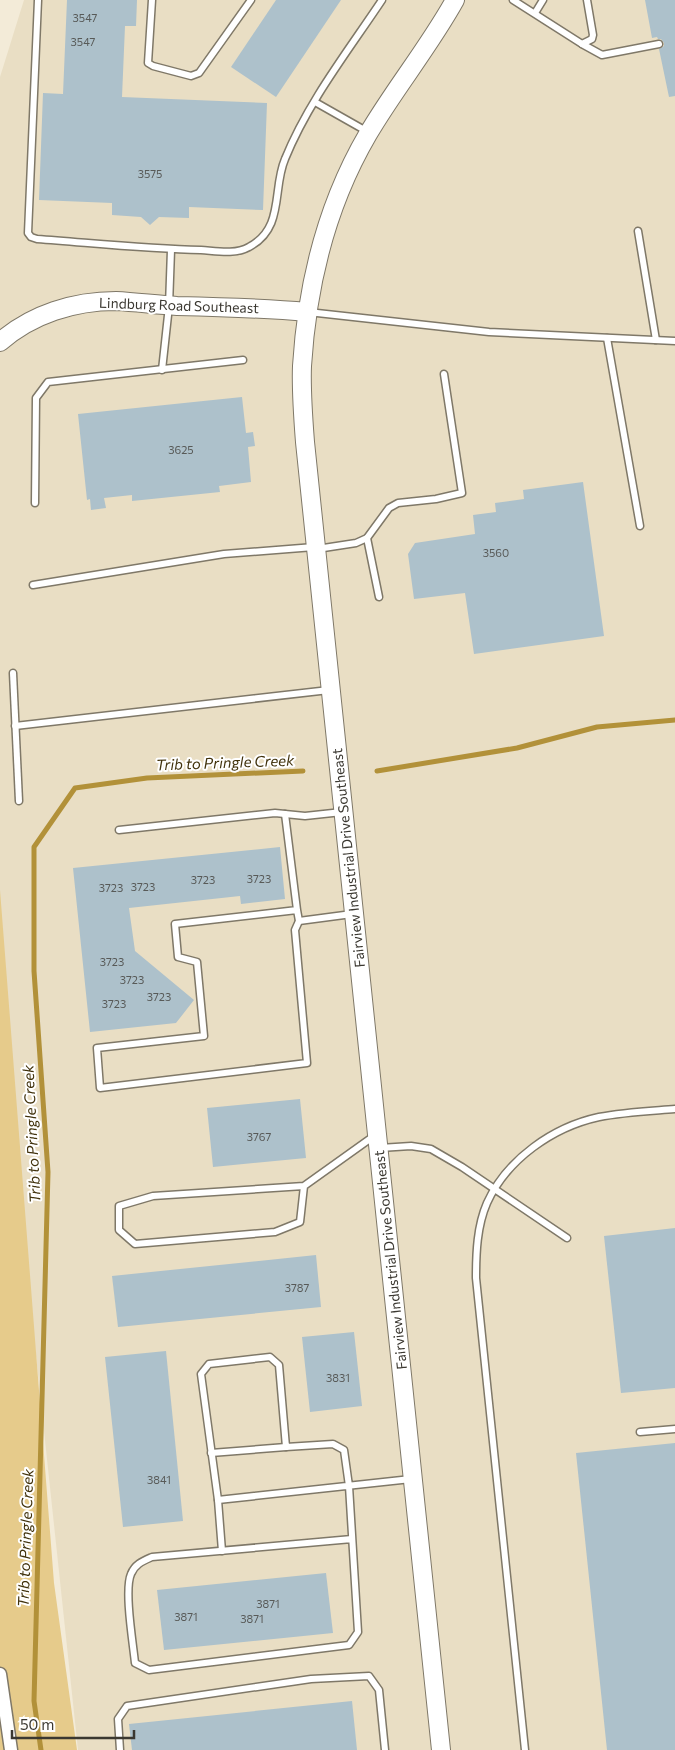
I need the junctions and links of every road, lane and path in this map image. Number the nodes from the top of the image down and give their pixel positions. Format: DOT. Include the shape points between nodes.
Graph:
graph roads {
  1 [pos="38,0"];
  2 [pos="152,0"];
  3 [pos="251,0"];
  4 [pos="382,0"];
  5 [pos="455,0"];
  6 [pos="513,0"];
  7 [pos="544,0"];
  8 [pos="587,0"];
  9 [pos="535,14"];
  10 [pos="582,44"];
  11 [pos="658,44"];
  12 [pos="315,102"];
  13 [pos="368,133"];
  14 [pos="638,231"];
  15 [pos="172,250"];
  16 [pos="169,306"];
  17 [pos="307,312"];
  18 [pos="607,338"];
  19 [pos="656,340"];
  20 [pos="675,341"];
  21 [pos="0,342"];
  22 [pos="242,360"];
  23 [pos="162,370"];
  24 [pos="444,374"];
  25 [pos="35,503"];
  26 [pos="640,526"];
  27 [pos="367,538"];
  28 [pos="316,548"];
  29 [pos="33,585"];
  30 [pos="378,597"];
  31 [pos="13,673"];
  32 [pos="330,690"];
  33 [pos="15,726"];
  34 [pos="19,802"];
  35 [pos="343,812"];
  36 [pos="285,814"];
  37 [pos="118,830"];
  38 [pos="297,910"];
  39 [pos="353,914"];
  40 [pos="299,921"];
  41 [pos="675,1109"];
  42 [pos="378,1141"];
  43 [pos="304,1186"];
  44 [pos="494,1189"];
  45 [pos="567,1238"];
  46 [pos="675,1429"];
  47 [pos="640,1432"];
  48 [pos="286,1447"];
  49 [pos="211,1453"];
  50 [pos="413,1479"];
  51 [pos="348,1486"];
  52 [pos="218,1500"];
  53 [pos="352,1539"];
  54 [pos="222,1551"];
  55 [pos="0,1678"];
  56 [pos="11,1750"];
  57 [pos="120,1750"];
  58 [pos="385,1750"];
  59 [pos="441,1750"];
  60 [pos="525,1750"];
  1 -- 15 [label="lane" via="28,233 37,239"];
  2 -- 3 [label="lane" via="148,63 191,76 199,73"];
  4 -- 12 [label="lane"];
  5 -- 13 [label="main road, Fairview Industrial Drive Southeast" via="442,25"];
  6 -- 9 [label="lane"];
  7 -- 9 [label="lane"];
  8 -- 10 [label="lane" via="593,34 592,39"];
  9 -- 10 [label="lane"];
  10 -- 11 [label="lane" via="602,55"];
  12 -- 13 [label="lane"];
  12 -- 15 [label="lane" via="284,161 277,207 259,240 238,252"];
  13 -- 17 [label="main road, Fairview Industrial Drive Southeast" via="344,181 332,215 318,259"];
  14 -- 19 [label="lane"];
  15 -- 16 [label="lane"];
  16 -- 17 [label="main road, Lindburg Road Southeast"];
  16 -- 21 [label="main road, Lindburg Road Southeast" via="117,302 73,305 23,325"];
  16 -- 23 [label="lane"];
  17 -- 18 [label="lane" via="488,332"];
  17 -- 28 [label="main road, Fairview Industrial Drive Southeast" via="302,395"];
  18 -- 19 [label="lane"];
  18 -- 26 [label="lane"];
  19 -- 20 [label="lane"];
  22 -- 23 [label="lane"];
  23 -- 25 [label="lane" via="48,382 36,398"];
  24 -- 27 [label="lane" via="462,493 398,503 389,508"];
  27 -- 28 [label="lane" via="356,543"];
  27 -- 30 [label="lane"];
  28 -- 29 [label="lane" via="224,554"];
  28 -- 32 [label="main road, Fairview Industrial Drive Southeast"];
  31 -- 33 [label="lane"];
  32 -- 33 [label="lane"];
  32 -- 35 [label="main road, Fairview Industrial Drive Southeast"];
  33 -- 34 [label="lane"];
  35 -- 36 [label="lane" via="305,816"];
  35 -- 39 [label="main road, Fairview Industrial Drive Southeast"];
  36 -- 37 [label="lane"];
  36 -- 38 [label="lane"];
  38 -- 40 [label="lane"];
  38 -- 40 [label="lane" via="175,924 178,957 198,962 204,1036 97,1048 100,1088 307,1063 295,930"];
  39 -- 40 [label="lane"];
  39 -- 42 [label="main road, Fairview Industrial Drive Southeast"];
  41 -- 44 [label="lane" via="598,1118 555,1133 524,1155"];
  42 -- 43 [label="lane"];
  42 -- 44 [label="lane" via="432,1149"];
  42 -- 50 [label="main road, Fairview Industrial Drive Southeast"];
  43 -- 43 [label="lane" via="300,1222 274,1232 136,1244 119,1230 119,1206 153,1196"];
  44 -- 45 [label="lane"];
  44 -- 60 [label="lane" via="482,1220 476,1278"];
  46 -- 47 [label="lane"];
  48 -- 49 [label="lane"];
  48 -- 49 [label="lane" via="279,1365 270,1357 209,1364 201,1374"];
  48 -- 51 [label="lane" via="333,1444 344,1450"];
  49 -- 52 [label="lane"];
  50 -- 51 [label="lane"];
  50 -- 59 [label="main road, Fairview Industrial Drive Southeast"];
  51 -- 52 [label="lane"];
  51 -- 53 [label="lane"];
  52 -- 54 [label="lane"];
  53 -- 54 [label="lane"];
  53 -- 54 [label="lane" via="358,1632 349,1645 149,1670 135,1663 128,1589 131,1574 138,1564 152,1557"];
  55 -- 56 [label="street"];
  57 -- 58 [label="lane" via="118,1719 127,1706 312,1679 369,1676 379,1690"];
}
